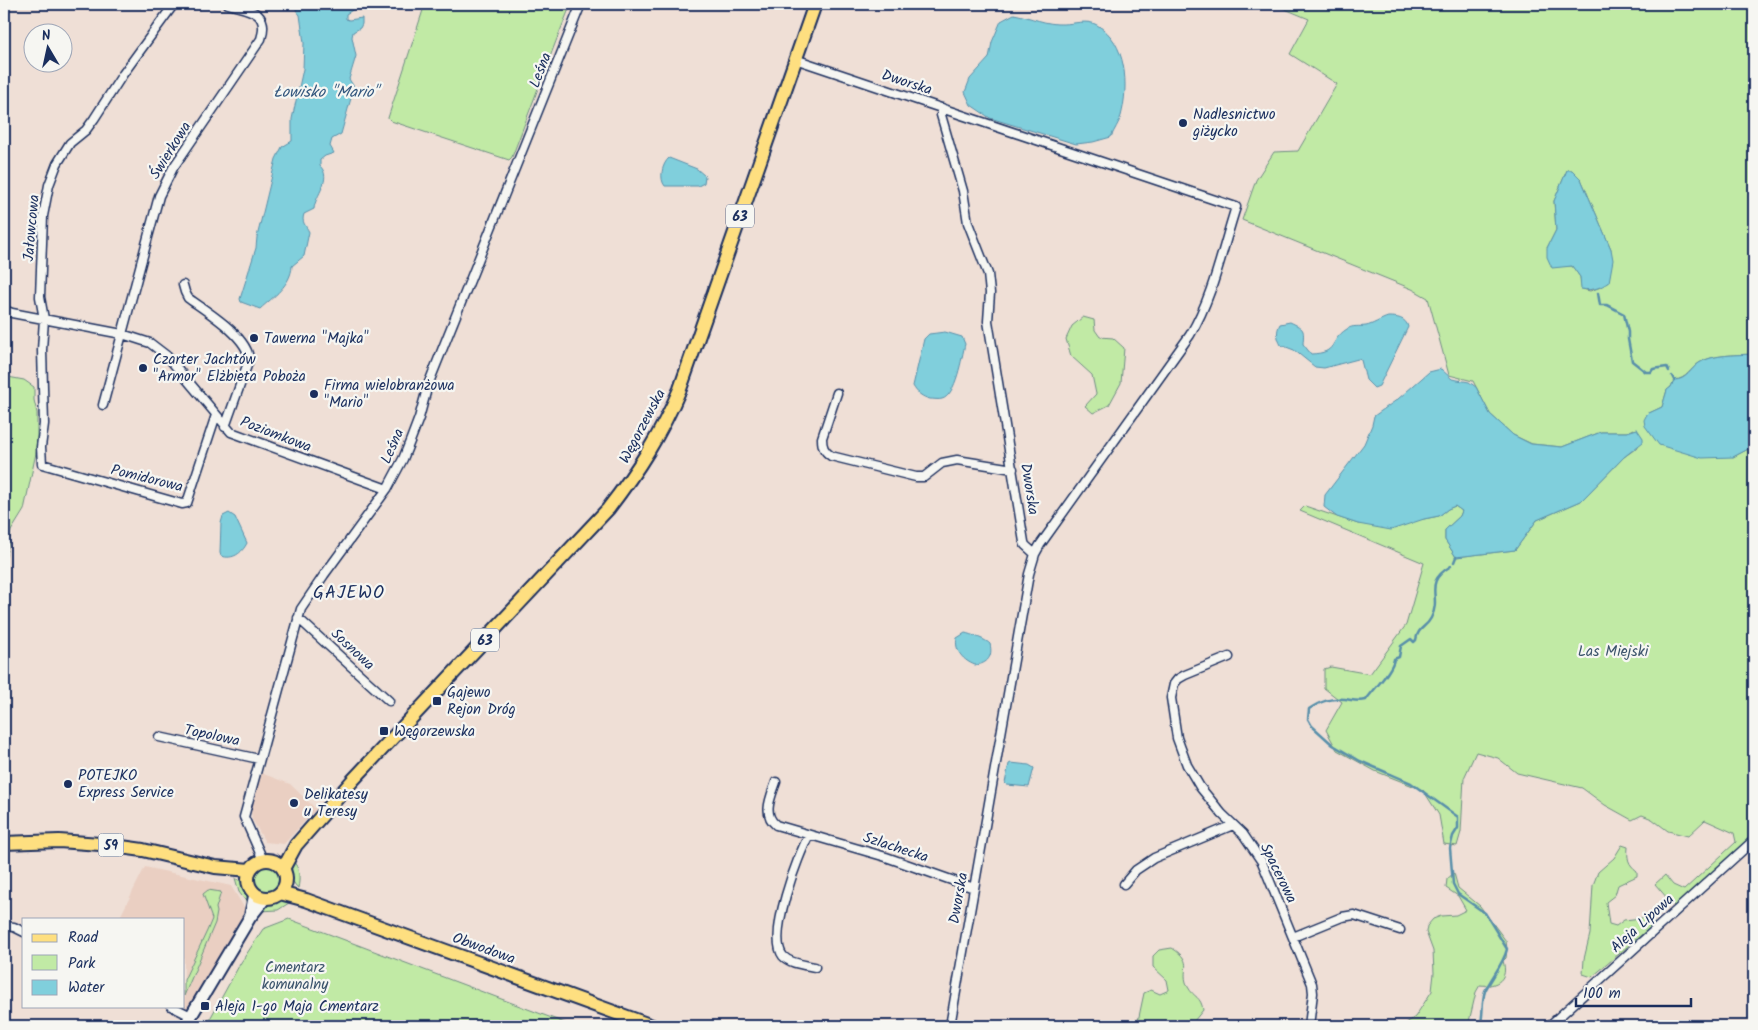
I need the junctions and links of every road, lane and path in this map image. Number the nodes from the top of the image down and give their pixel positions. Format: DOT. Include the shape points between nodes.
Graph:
graph roads {
  1 [pos="174,4"];
  2 [pos="228,4"];
  3 [pos="581,4"];
  4 [pos="815,4"];
  5 [pos="795,60"];
  6 [pos="942,108"];
  7 [pos="184,285"];
  8 [pos="4,310"];
  9 [pos="44,319"];
  10 [pos="122,334"];
  11 [pos="838,393"];
  12 [pos="103,405"];
  13 [pos="216,415"];
  14 [pos="225,427"];
  15 [pos="42,464"];
  16 [pos="1012,469"];
  17 [pos="387,489"];
  18 [pos="1035,554"];
  19 [pos="298,618"];
  20 [pos="1229,657"];
  21 [pos="389,701"];
  22 [pos="159,737"];
  23 [pos="259,759"];
  24 [pos="776,782"];
  25 [pos="1234,825"];
  26 [pos="809,835"];
  27 [pos="1754,840"];
  28 [pos="4,842"];
  29 [pos="273,864"];
  30 [pos="249,875"];
  31 [pos="1124,884"];
  32 [pos="283,888"];
  33 [pos="974,888"];
  34 [pos="260,896"];
  35 [pos="4,926"];
  36 [pos="1400,930"];
  37 [pos="22,931"];
  38 [pos="1293,937"];
  39 [pos="815,967"];
  40 [pos="173,1008"];
  41 [pos="188,1021"];
  42 [pos="652,1026"];
  43 [pos="950,1026"];
  44 [pos="1309,1026"];
  45 [pos="1549,1026"];
  1 -- 9 [label="street, Jałowcowa" via="86,130 70,143 57,164 43,216 40,297"];
  2 -- 10 [label="street, Świerkowa" via="254,12 261,18 264,25 261,39 165,183 154,212"];
  3 -- 17 [label="street, Leśna" via="428,385 412,439"];
  4 -- 5 [label="main road, Węgorzewska / 63"];
  5 -- 6 [label="street, Dworska"];
  5 -- 29 [label="main road, Węgorzewska / 63" via="680,389 644,460 608,508 296,845"];
  6 -- 16 [label="street, Dworska" via="968,223 990,283 988,321"];
  6 -- 18 [label="street" via="1236,207 1212,288 1198,322"];
  7 -- 14 [label="street" via="188,298 239,337 249,355"];
  8 -- 9 [label="street, Poziomkowa"];
  9 -- 10 [label="street, Poziomkowa"];
  9 -- 15 [label="street, Jałowcowa"];
  10 -- 12 [label="street, Świerkowa"];
  10 -- 13 [label="street, Poziomkowa" via="156,346"];
  11 -- 16 [label="street" via="822,438 825,451 831,456 924,478 942,463 956,460"];
  13 -- 14 [label="street, Poziomkowa"];
  13 -- 15 [label="street, Pomidorowa" via="186,502 182,504"];
  14 -- 17 [label="street, Poziomkowa" via="240,437"];
  16 -- 18 [label="street, Dworska" via="1025,545"];
  17 -- 19 [label="street, Leśna" via="318,582"];
  18 -- 33 [label="street, Dworska"];
  19 -- 21 [label="street, Sosnowa"];
  19 -- 23 [label="street, Leśna"];
  20 -- 25 [label="street, Spacerowa" via="1178,679 1171,698 1177,738 1187,764 1204,793"];
  22 -- 23 [label="street, Topolowa"];
  23 -- 29 [label="street, Leśna" via="244,817"];
  24 -- 26 [label="street, Szlachecka" via="768,817 776,825"];
  25 -- 31 [label="street" via="1154,858 1136,870"];
  25 -- 38 [label="street, Spacerowa" via="1262,862"];
  26 -- 33 [label="street, Szlachecka"];
  26 -- 39 [label="street" via="789,885 778,946 784,958"];
  27 -- 45 [label="street, Aleja Lipowa"];
  28 -- 30 [label="main road, 59" via="100,844 143,850"];
  29 -- 30 [label="main road" via="258,862"];
  29 -- 32 [label="main road" via="286,878"];
  30 -- 34 [label="main road" via="250,888"];
  32 -- 34 [label="main road" via="270,898"];
  32 -- 42 [label="main road, Obwodowa" via="306,900"];
  33 -- 43 [label="street, Dworska"];
  34 -- 41 [label="street"];
  35 -- 37 [label="street"];
  36 -- 38 [label="street" via="1354,915 1342,916"];
  38 -- 44 [label="street, Spacerowa" via="1314,992"];
  40 -- 41 [label="street"];
}
